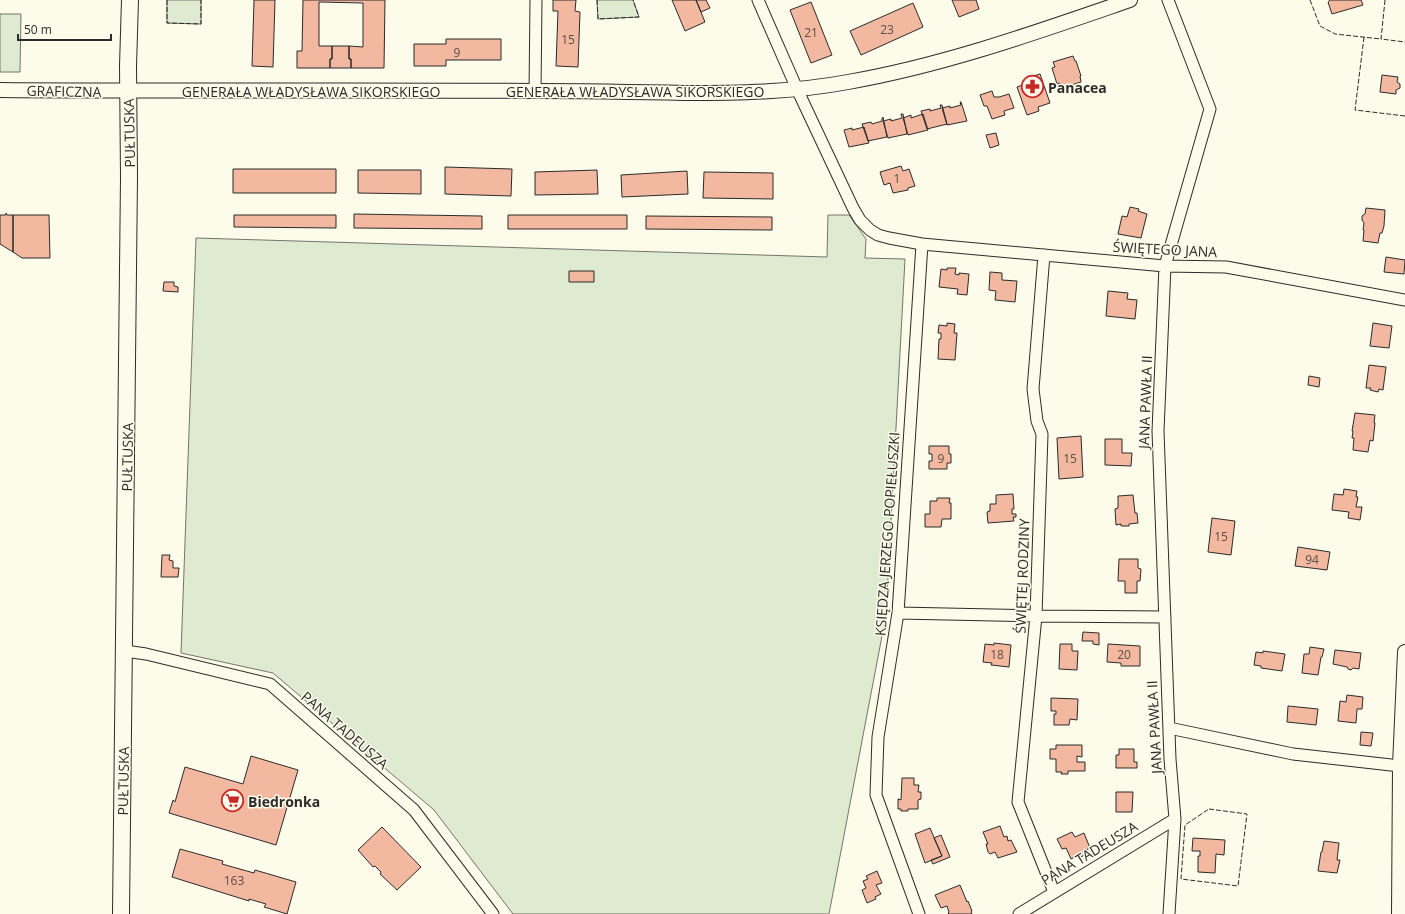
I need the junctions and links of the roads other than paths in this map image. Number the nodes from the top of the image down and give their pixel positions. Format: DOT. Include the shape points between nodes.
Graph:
graph roads {
  1 [pos="130,0"];
  2 [pos="536,0"];
  3 [pos="758,0"];
  4 [pos="1130,0"];
  5 [pos="1168,0"];
  6 [pos="797,89"];
  7 [pos="0,90"];
  8 [pos="128,91"];
  9 [pos="535,92"];
  10 [pos="922,244"];
  11 [pos="1044,255"];
  12 [pos="1166,266"];
  13 [pos="1405,300"];
  14 [pos="898,613"];
  15 [pos="1036,616"];
  16 [pos="1165,617"];
  17 [pos="125,651"];
  18 [pos="1405,652"];
  19 [pos="1169,728"];
  20 [pos="1400,766"];
  21 [pos="1175,819"];
  22 [pos="1054,892"];
  23 [pos="121,914"];
  24 [pos="493,914"];
  25 [pos="919,914"];
  26 [pos="1019,914"];
  27 [pos="1169,914"];
  28 [pos="1399,914"];
  1 -- 8 [label="main road, PUŁTUSKA"];
  2 -- 9 [label="street"];
  3 -- 6 [label="street, ŚWIĘTEGO JANA"];
  4 -- 6 [label="street, GENERAŁA WŁADYSŁAWA SIKORSKIEGO" via="975,52 849,82"];
  5 -- 12 [label="street, JANA PAWŁA II" via="1210,109"];
  6 -- 9 [label="street, GENERAŁA WŁADYSŁAWA SIKORSKIEGO" via="730,93"];
  6 -- 10 [label="street, ŚWIĘTEGO JANA" via="852,208 860,220 878,235"];
  7 -- 8 [label="street, GRAFICZNA"];
  8 -- 9 [label="street, GENERAŁA WŁADYSŁAWA SIKORSKIEGO"];
  8 -- 17 [label="main road, PUŁTUSKA" via="130,178"];
  10 -- 11 [label="street, ŚWIĘTEGO JANA"];
  10 -- 14 [label="street, KSIĘDZA JERZEGO POPIEŁUSZKI"];
  11 -- 12 [label="street, ŚWIĘTEGO JANA"];
  11 -- 15 [label="street, ŚWIĘTEJ RODZINY" via="1033,388 1037,421 1042,434"];
  12 -- 13 [label="street, ŚWIĘTEGO JANA" via="1226,267"];
  12 -- 16 [label="street, JANA PAWŁA II" via="1158,430"];
  14 -- 15 [label="street"];
  14 -- 25 [label="street, KSIĘDZA JERZEGO POPIEŁUSZKI" via="878,737 876,795"];
  15 -- 16 [label="street"];
  15 -- 22 [label="street, ŚWIĘTEJ RODZINY" via="1018,802"];
  16 -- 19 [label="street, JANA PAWŁA II"];
  17 -- 23 [label="main road, PUŁTUSKA"];
  17 -- 24 [label="street, PANA TADEUSZA" via="270,684 414,810"];
  18 -- 20 [label="street"];
  19 -- 20 [label="street" via="1293,754"];
  19 -- 21 [label="street, JANA PAWŁA II"];
  20 -- 28 [label="street"];
  21 -- 22 [label="street, PANA TADEUSZA"];
  21 -- 27 [label="street, JANA PAWŁA II"];
  22 -- 26 [label="street, PANA TADEUSZA"];
}
